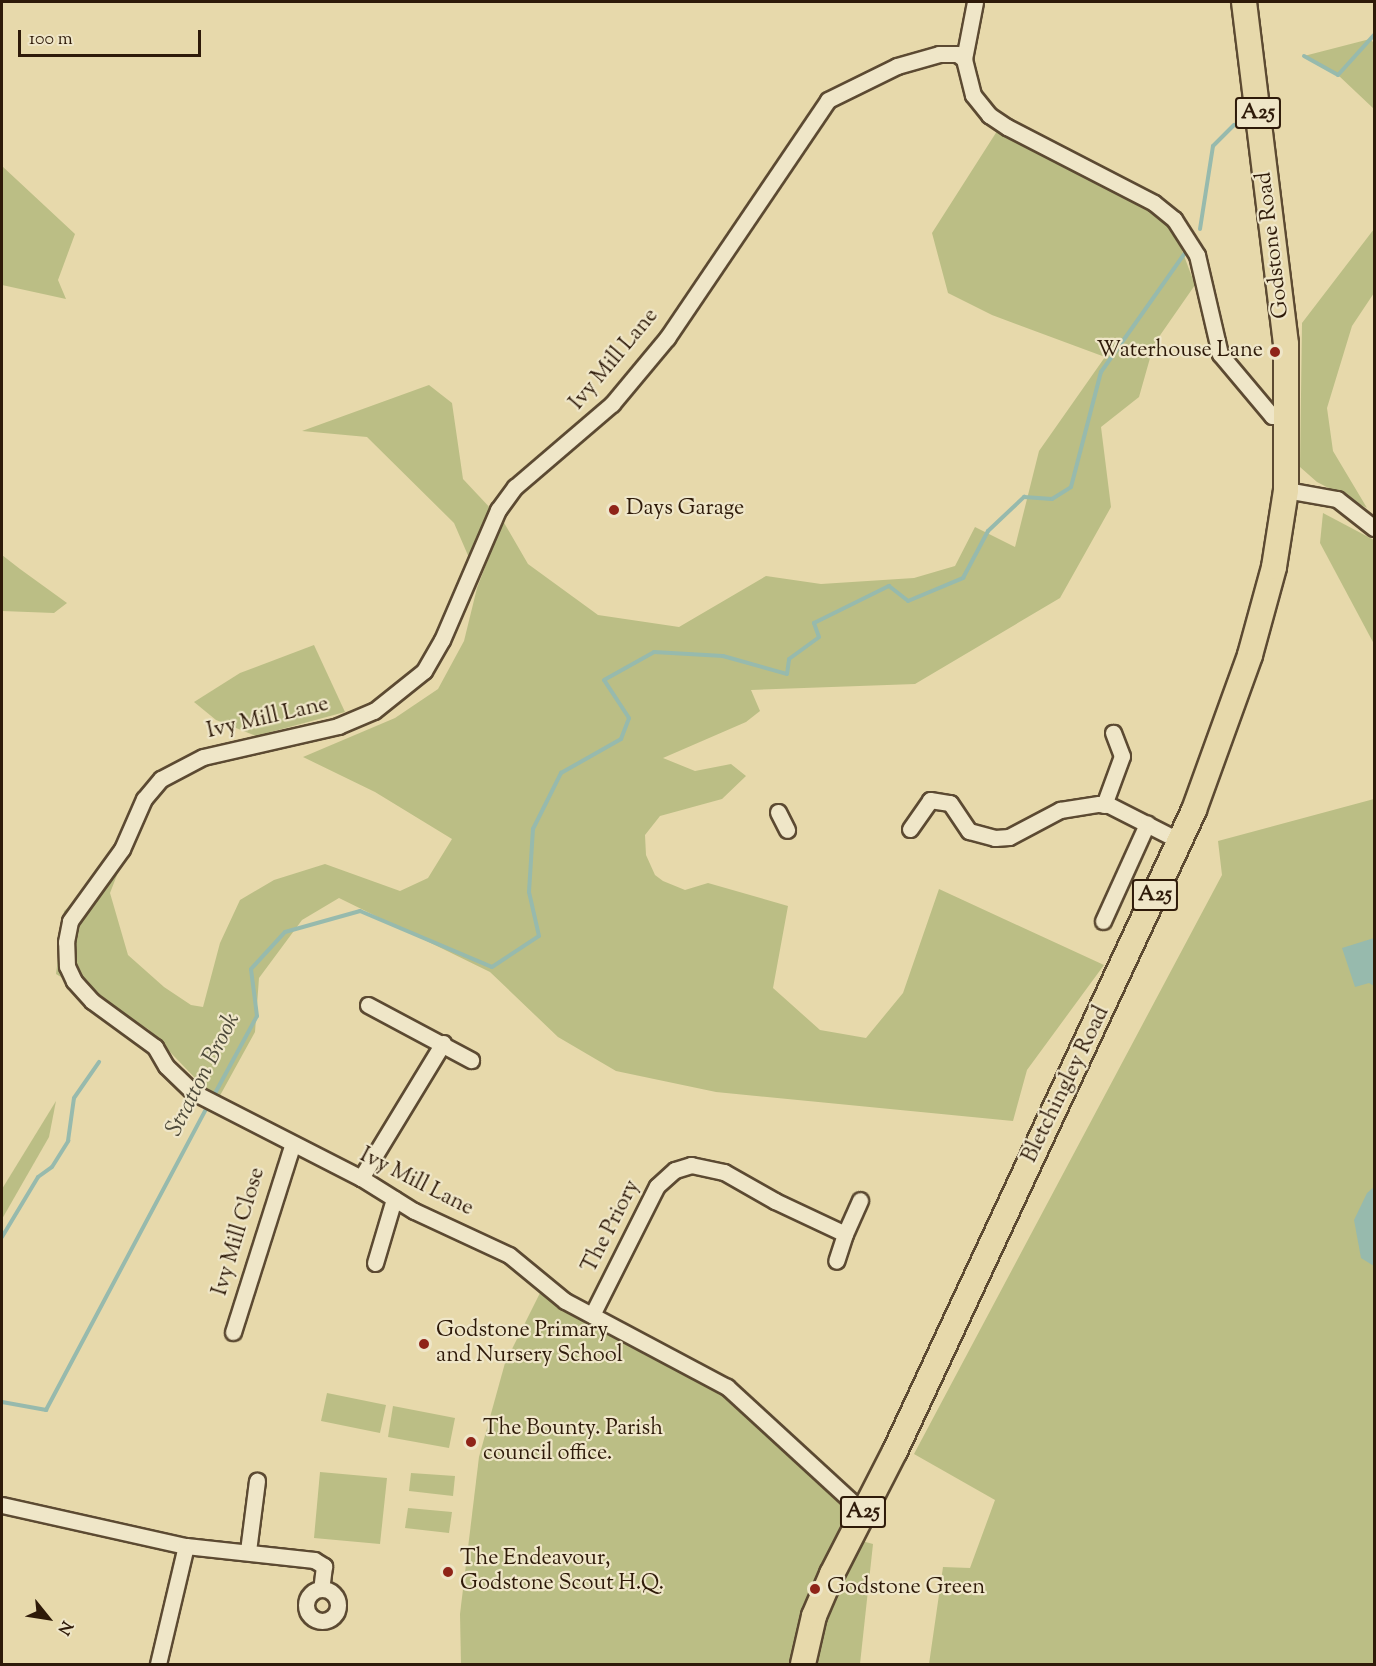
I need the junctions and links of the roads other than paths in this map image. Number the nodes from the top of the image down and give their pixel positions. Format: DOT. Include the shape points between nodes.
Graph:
graph roads {
  1 [pos="975,2"];
  2 [pos="1244,2"];
  3 [pos="964,59"];
  4 [pos="1287,416"];
  5 [pos="1286,490"];
  6 [pos="1374,528"];
  7 [pos="1113,733"];
  8 [pos="1104,805"];
  9 [pos="778,812"];
  10 [pos="1147,824"];
  11 [pos="910,829"];
  12 [pos="787,830"];
  13 [pos="1180,841"];
  14 [pos="1103,921"];
  15 [pos="368,1005"];
  16 [pos="443,1043"];
  17 [pos="471,1060"];
  18 [pos="292,1146"];
  19 [pos="361,1178"];
  20 [pos="394,1199"];
  21 [pos="860,1200"];
  22 [pos="845,1234"];
  23 [pos="836,1261"];
  24 [pos="375,1263"];
  25 [pos="591,1315"];
  26 [pos="233,1332"];
  27 [pos="257,1481"];
  28 [pos="2,1505"];
  29 [pos="863,1512"];
  30 [pos="186,1546"];
  31 [pos="248,1551"];
  32 [pos="321,1589"];
  33 [pos="158,1665"];
  34 [pos="803,1665"];
  1 -- 3 [label="street"];
  2 -- 4 [label="main road, Godstone Road / A25" via="1286,344"];
  3 -- 4 [label="street" via="974,94 989,115 1154,203 1174,219 1197,255 1220,354 1272,416"];
  3 -- 18 [label="street, Ivy Mill Lane" via="957,54 939,54 897,66 828,100 667,338 612,404 515,487 498,510 442,640 424,671 401,693 374,711 338,726 203,757 160,779 144,799 122,849 70,921 66,942 74,981 92,1001 155,1047 183,1084 210,1103"];
  4 -- 5 [label="main road, Godstone Road / A25"];
  5 -- 6 [label="street" via="1337,499"];
  5 -- 13 [label="main road, Bletchingley Road / A25" via="1274,567 1250,656"];
  7 -- 8 [label="street" via="1122,756"];
  8 -- 10 [label="street"];
  8 -- 11 [label="street" via="1060,810 1009,837 995,838 969,831 950,803 930,800"];
  9 -- 12 [label="street"];
  10 -- 13 [label="street"];
  10 -- 14 [label="street"];
  13 -- 29 [label="main road, Bletchingley Road / A25" via="896,1451"];
  15 -- 16 [label="street"];
  16 -- 17 [label="street"];
  16 -- 19 [label="street"];
  18 -- 19 [label="street, Ivy Mill Lane"];
  18 -- 26 [label="street, Ivy Mill Close"];
  19 -- 20 [label="street, Ivy Mill Lane"];
  20 -- 24 [label="street"];
  20 -- 25 [label="street, Ivy Mill Lane" via="509,1255 548,1290"];
  21 -- 22 [label="street"];
  22 -- 23 [label="street"];
  22 -- 25 [label="street, The Priory" via="709,1166 675,1170 657,1186"];
  25 -- 29 [label="street, Ivy Mill Lane" via="727,1387"];
  27 -- 31 [label="street"];
  28 -- 30 [label="street"];
  29 -- 34 [label="main road, Bletchingley Road / A25" via="814,1616"];
  30 -- 31 [label="street"];
  30 -- 33 [label="street"];
  31 -- 32 [label="street" via="314,1560 324,1566"];
}
